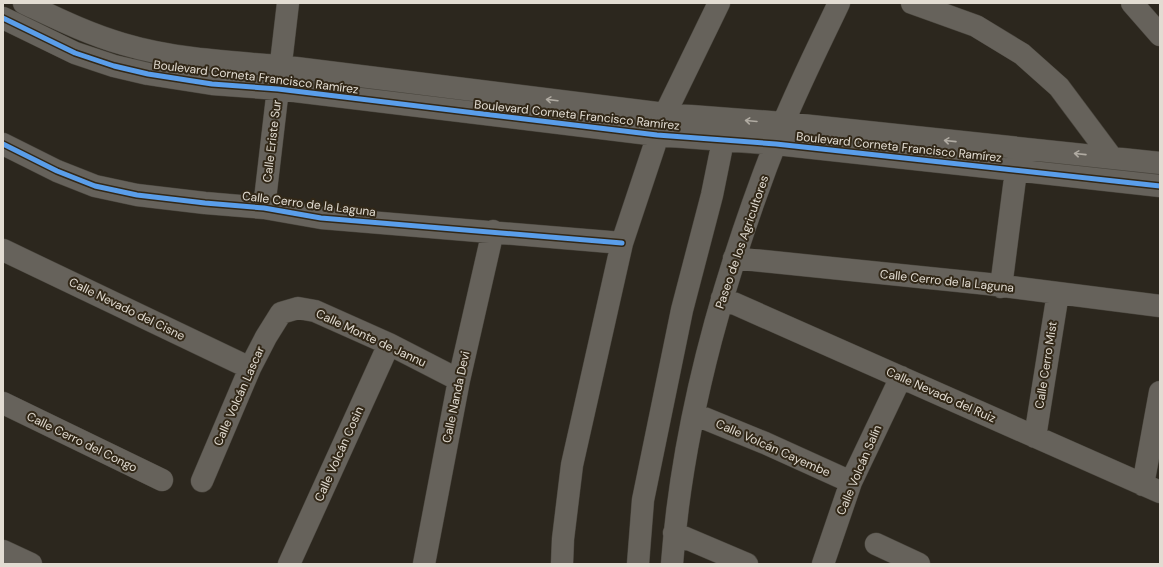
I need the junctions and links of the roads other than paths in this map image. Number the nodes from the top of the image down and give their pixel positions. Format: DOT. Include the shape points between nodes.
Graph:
graph roads {
  1 [pos="24,3"];
  2 [pos="288,3"];
  3 [pos="719,3"];
  4 [pos="839,3"];
  5 [pos="912,3"];
  6 [pos="1132,3"];
  7 [pos="50,8"];
  8 [pos="3,18"];
  9 [pos="37,34"];
  10 [pos="1160,34"];
  11 [pos="280,66"];
  12 [pos="278,89"];
  13 [pos="665,114"];
  14 [pos="783,124"];
  15 [pos="725,129"];
  16 [pos="657,135"];
  17 [pos="3,144"];
  18 [pos="776,144"];
  19 [pos="1012,148"];
  20 [pos="1112,158"];
  21 [pos="1160,163"];
  22 [pos="1009,169"];
  23 [pos="1160,186"];
  24 [pos="264,208"];
  25 [pos="493,231"];
  26 [pos="622,243"];
  27 [pos="3,250"];
  28 [pos="734,258"];
  29 [pos="994,286"];
  30 [pos="1058,293"];
  31 [pos="722,298"];
  32 [pos="1160,306"];
  33 [pos="281,313"];
  34 [pos="389,344"];
  35 [pos="250,368"];
  36 [pos="901,378"];
  37 [pos="459,380"];
  38 [pos="1160,392"];
  39 [pos="3,403"];
  40 [pos="694,414"];
  41 [pos="1035,437"];
  42 [pos="162,480"];
  43 [pos="202,481"];
  44 [pos="851,482"];
  45 [pos="1152,488"];
  46 [pos="674,533"];
  47 [pos="876,544"];
  48 [pos="3,551"];
  49 [pos="31,564"];
  50 [pos="289,564"];
  51 [pos="424,564"];
  52 [pos="562,564"];
  53 [pos="638,564"];
  54 [pos="672,564"];
  55 [pos="747,564"];
  56 [pos="823,564"];
  57 [pos="919,564"];
  1 -- 7 [label="street, Boulevard Corneta Francisco Ramírez"];
  2 -- 11 [label="street, Calle Eriste Sur"];
  3 -- 13 [label="street"];
  4 -- 14 [label="street, Paseo de los Agricultores"];
  5 -- 20 [label="street" via="976,26 1022,54 1059,87"];
  6 -- 10 [label="street"];
  7 -- 9 [label="street"];
  7 -- 11 [label="street, Boulevard Corneta Francisco Ramírez" via="84,31 123,44 216,61"];
  8 -- 9 [label="street, Boulevard Corneta Francisco Ramírez"];
  9 -- 12 [label="street, Boulevard Corneta Francisco Ramírez" via="75,53 120,68 212,84"];
  11 -- 12 [label="street, Calle Eriste Sur"];
  13 -- 11 [label="street, Boulevard Corneta Francisco Ramírez, one-way"];
  12 -- 16 [label="street, Boulevard Corneta Francisco Ramírez"];
  12 -- 24 [label="street, Calle Eriste Sur"];
  13 -- 15 [label="street, Boulevard Corneta Francisco Ramírez"];
  13 -- 16 [label="street"];
  14 -- 15 [label="street, Boulevard Corneta Francisco Ramírez, one-way"];
  14 -- 18 [label="street, Paseo de los Agricultores"];
  19 -- 14 [label="street, Boulevard Corneta Francisco Ramírez, one-way"];
  15 -- 16 [label="street, Boulevard Corneta Francisco Ramírez"];
  15 -- 18 [label="street, Boulevard Corneta Francisco Ramírez"];
  15 -- 53 [label="street" via="712,195 682,310 644,493"];
  16 -- 26 [label="street"];
  17 -- 24 [label="street, Calle Cerro de la Laguna" via="94,186 137,195"];
  18 -- 22 [label="street, Boulevard Corneta Francisco Ramírez"];
  18 -- 28 [label="street, Paseo de los Agricultores"];
  20 -- 19 [label="street, Boulevard Corneta Francisco Ramírez, one-way"];
  19 -- 22 [label="street"];
  20 -- 21 [label="street, Boulevard Corneta Francisco Ramírez"];
  22 -- 23 [label="street, Boulevard Corneta Francisco Ramírez"];
  22 -- 29 [label="street"];
  24 -- 25 [label="street, Calle Cerro de la Laguna" via="321,218"];
  25 -- 26 [label="street, Calle Cerro de la Laguna"];
  25 -- 37 [label="street, Calle Nanda Devi"];
  26 -- 52 [label="street" via="572,465"];
  27 -- 35 [label="street, Calle Nevado del Cisne"];
  28 -- 29 [label="street, Calle Cerro de la Laguna"];
  28 -- 31 [label="street, Paseo de los Agricultores"];
  29 -- 30 [label="street, Calle Cerro de la Laguna"];
  30 -- 32 [label="street, Calle Cerro de la Laguna"];
  30 -- 41 [label="street, Calle Cerro Mist"];
  31 -- 36 [label="street, Calle Nevado del Ruiz"];
  31 -- 40 [label="street, Paseo de los Agricultores"];
  33 -- 34 [label="street, Calle Monte de Jannu" via="298,308 315,311"];
  33 -- 35 [label="street, Calle Volcán Lascar"];
  34 -- 37 [label="street, Calle Monte de Jannu"];
  34 -- 50 [label="street, Calle Volcán Cosin"];
  35 -- 43 [label="street, Calle Volcán Lascar"];
  36 -- 41 [label="street, Calle Nevado del Ruiz"];
  36 -- 44 [label="street, Calle Volcán Salín"];
  37 -- 51 [label="street, Calle Nanda Devi"];
  38 -- 45 [label="street"];
  39 -- 42 [label="street, Calle Cerro del Congo"];
  40 -- 44 [label="street, Calle Volcán Cayembe"];
  40 -- 46 [label="street, Paseo de los Agricultores" via="681,476"];
  41 -- 45 [label="street, Calle Nevado del Ruiz"];
  44 -- 56 [label="street, Calle Volcán Salín"];
  46 -- 54 [label="street, Paseo de los Agricultores"];
  46 -- 55 [label="street"];
  47 -- 57 [label="street"];
  48 -- 49 [label="street"];
}
